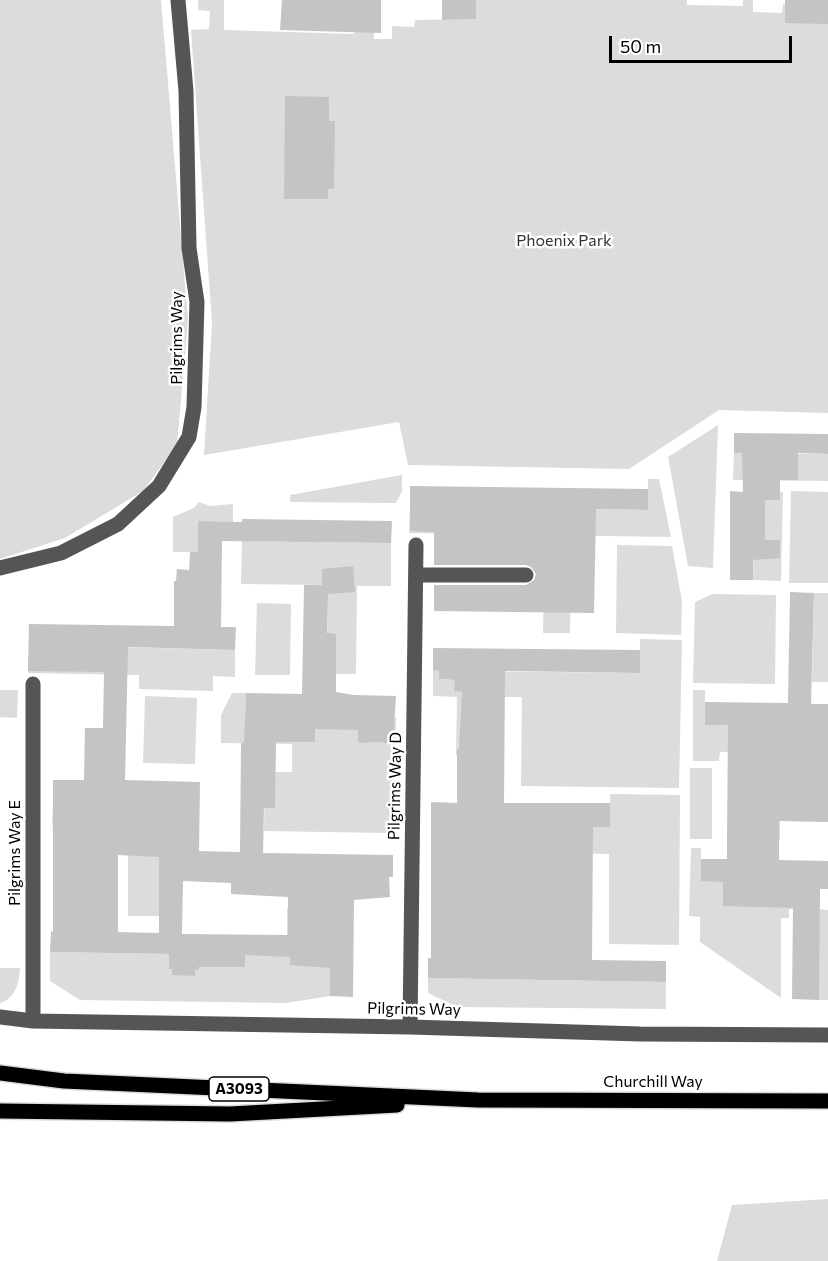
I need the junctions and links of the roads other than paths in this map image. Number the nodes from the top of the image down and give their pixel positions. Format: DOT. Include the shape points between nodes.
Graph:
graph roads {
  1 [pos="178,0"];
  2 [pos="416,545"];
  3 [pos="0,568"];
  4 [pos="416,575"];
  5 [pos="526,575"];
  6 [pos="33,684"];
  7 [pos="0,1017"];
  8 [pos="33,1021"];
  9 [pos="410,1027"];
  10 [pos="828,1035"];
  11 [pos="0,1073"];
  12 [pos="478,1100"];
  13 [pos="828,1101"];
  14 [pos="0,1111"];
  1 -- 3 [label="street, Pilgrims Way" via="186,91 189,248 197,302 189,437 159,486 118,524 61,553"];
  2 -- 4 [label="street, Pilgrims Way D"];
  4 -- 5 [label="street"];
  4 -- 9 [label="street, Pilgrims Way D"];
  6 -- 8 [label="street, Pilgrims Way E"];
  7 -- 8 [label="street, Pilgrims Way"];
  8 -- 9 [label="street, Pilgrims Way"];
  9 -- 10 [label="street, Pilgrims Way"];
  11 -- 12 [label="main road, A3093" via="64,1080"];
  12 -- 13 [label="main road, Churchill Way / A3093"];
  12 -- 14 [label="main road, A3093" via="230,1114"];
}
